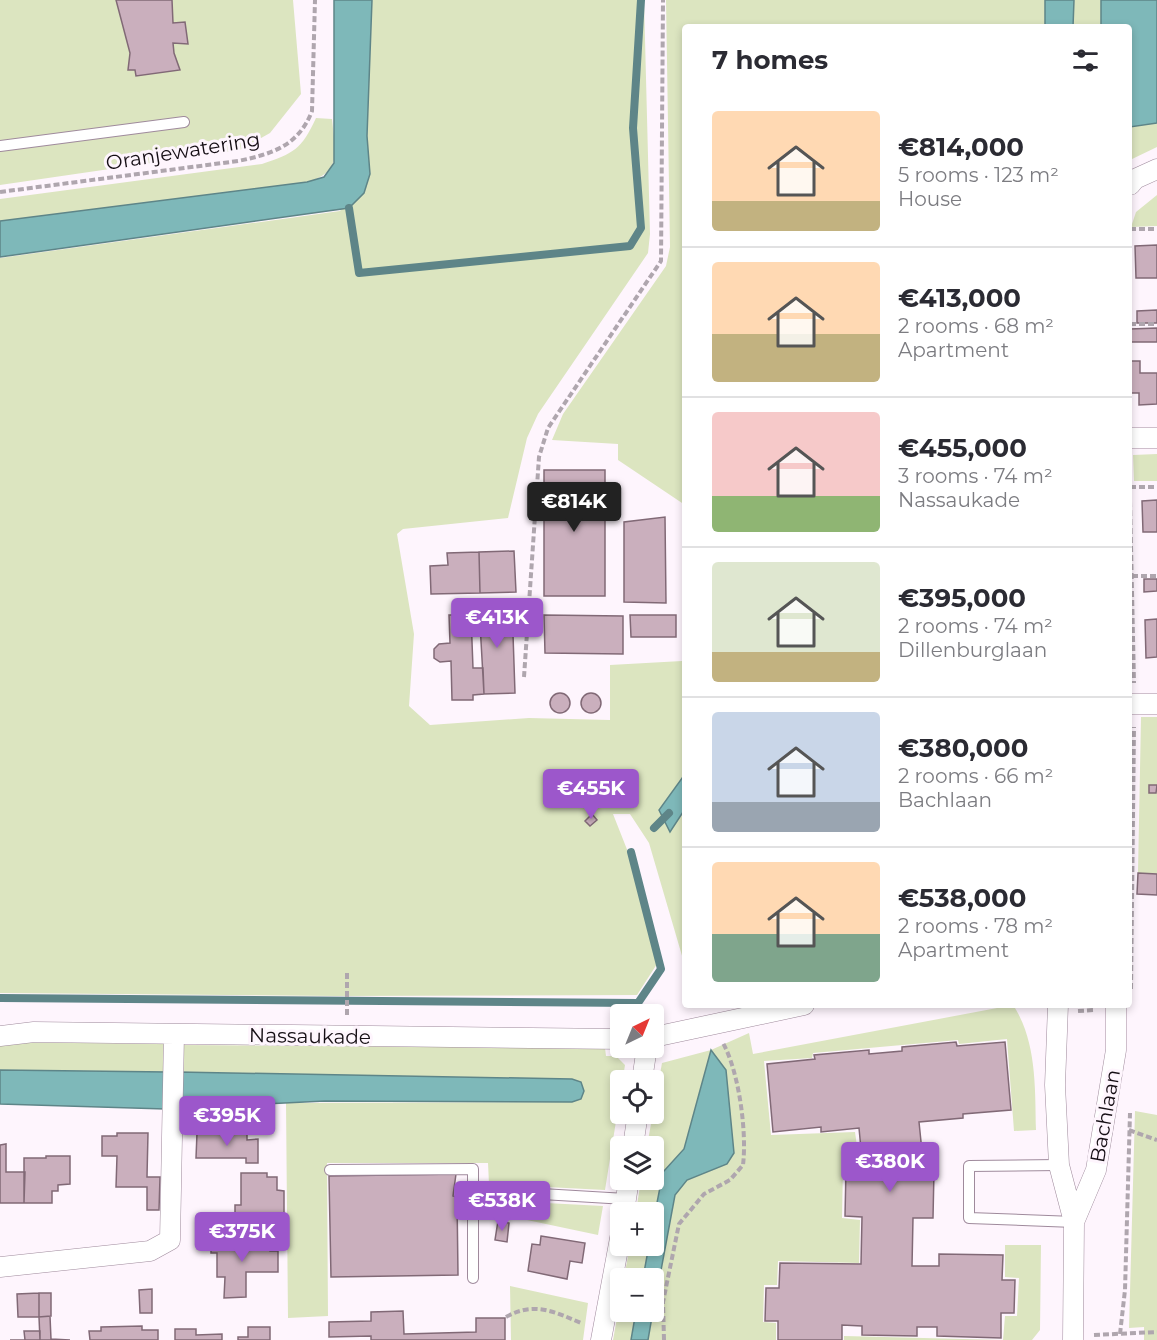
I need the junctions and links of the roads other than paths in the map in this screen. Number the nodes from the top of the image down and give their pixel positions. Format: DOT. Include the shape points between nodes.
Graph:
graph roads {
  1 [pos="184,122"];
  2 [pos="0,146"];
  3 [pos="1157,169"];
  4 [pos="1132,183"];
  5 [pos="1132,438"];
  6 [pos="1157,438"];
  7 [pos="1132,704"];
  8 [pos="1157,704"];
  9 [pos="790,1008"];
  10 [pos="1058,1008"];
  11 [pos="1122,1008"];
  12 [pos="174,1034"];
  13 [pos="664,1035"];
  14 [pos="0,1036"];
  15 [pos="610,1039"];
  16 [pos="1059,1165"];
  17 [pos="330,1170"];
  18 [pos="473,1190"];
  19 [pos="610,1204"];
  20 [pos="1074,1222"];
  21 [pos="617,1256"];
  22 [pos="0,1267"];
  23 [pos="473,1278"];
  24 [pos="603,1333"];
  25 [pos="1073,1338"];
  1 -- 2 [label="lane"];
  3 -- 4 [label="street"];
  5 -- 6 [label="street"];
  7 -- 8 [label="street"];
  9 -- 13 [label="street"];
  10 -- 16 [label="street, Bachlaan" via="1055,1085"];
  11 -- 20 [label="street, Bachlaan" via="1096,1170"];
  12 -- 14 [label="street, Nassaukade" via="34,1032"];
  12 -- 15 [label="street, Nassaukade"];
  12 -- 22 [label="street" via="170,1240 150,1251"];
  16 -- 20 [label="street, Bachlaan"];
  16 -- 20 [label="lane" via="969,1166 969,1218"];
  17 -- 18 [label="lane" via="473,1169"];
  18 -- 19 [label="lane"];
  18 -- 23 [label="lane"];
  20 -- 25 [label="street, Bachlaan"];
  21 -- 24 [label="street"];
}
